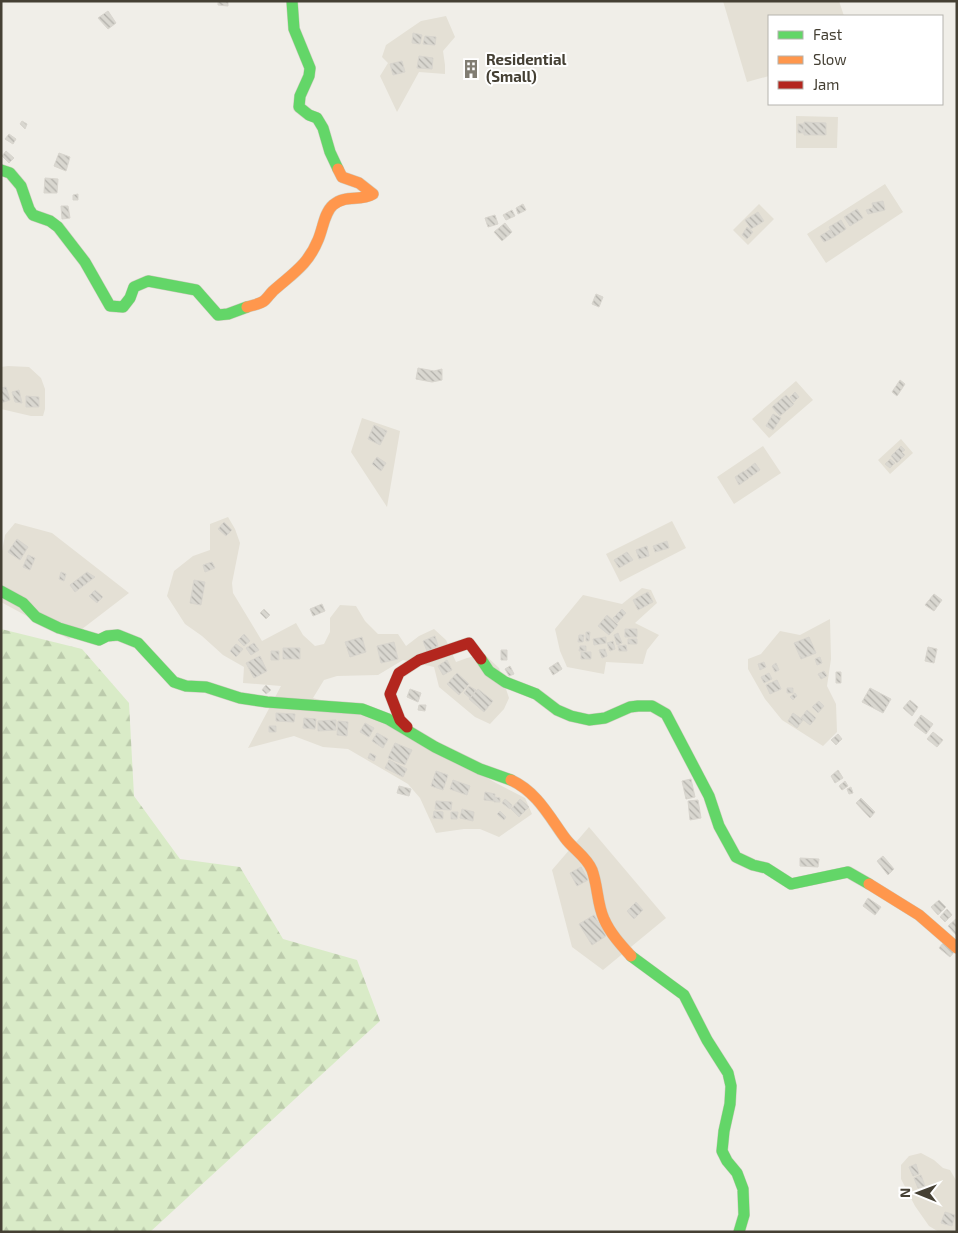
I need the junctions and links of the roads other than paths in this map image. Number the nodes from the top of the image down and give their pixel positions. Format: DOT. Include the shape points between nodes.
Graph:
graph roads {
  1 [pos="292,1"];
  2 [pos="1,170"];
  3 [pos="1,591"];
  4 [pos="412,733"];
  5 [pos="957,948"];
  6 [pos="738,1232"];
  1 -- 2 [label="street" via="293,27 309,62 310,73 299,107 317,118 342,177 359,183 373,194 365,199 348,198 333,206 311,253 296,273 264,301 218,315 196,290 148,281 134,287 123,307 110,306 85,262 58,227 33,216 21,186 10,173"];
  3 -- 4 [label="street" via="23,603 36,617 59,628 99,640 118,635 138,644 174,682 258,701 362,709"];
  4 -- 5 [label="street" via="400,720 390,694 399,673 419,660 469,643 489,671 571,716 590,720 605,718 630,707 652,706 666,714 678,734 736,857 766,868 791,884 848,872 918,915 942,932"];
  4 -- 6 [label="street" via="480,769 522,785 534,795 566,840 592,869 603,918 615,938 634,959 684,995 728,1073 731,1086 722,1151 743,1189 744,1215"];
}
